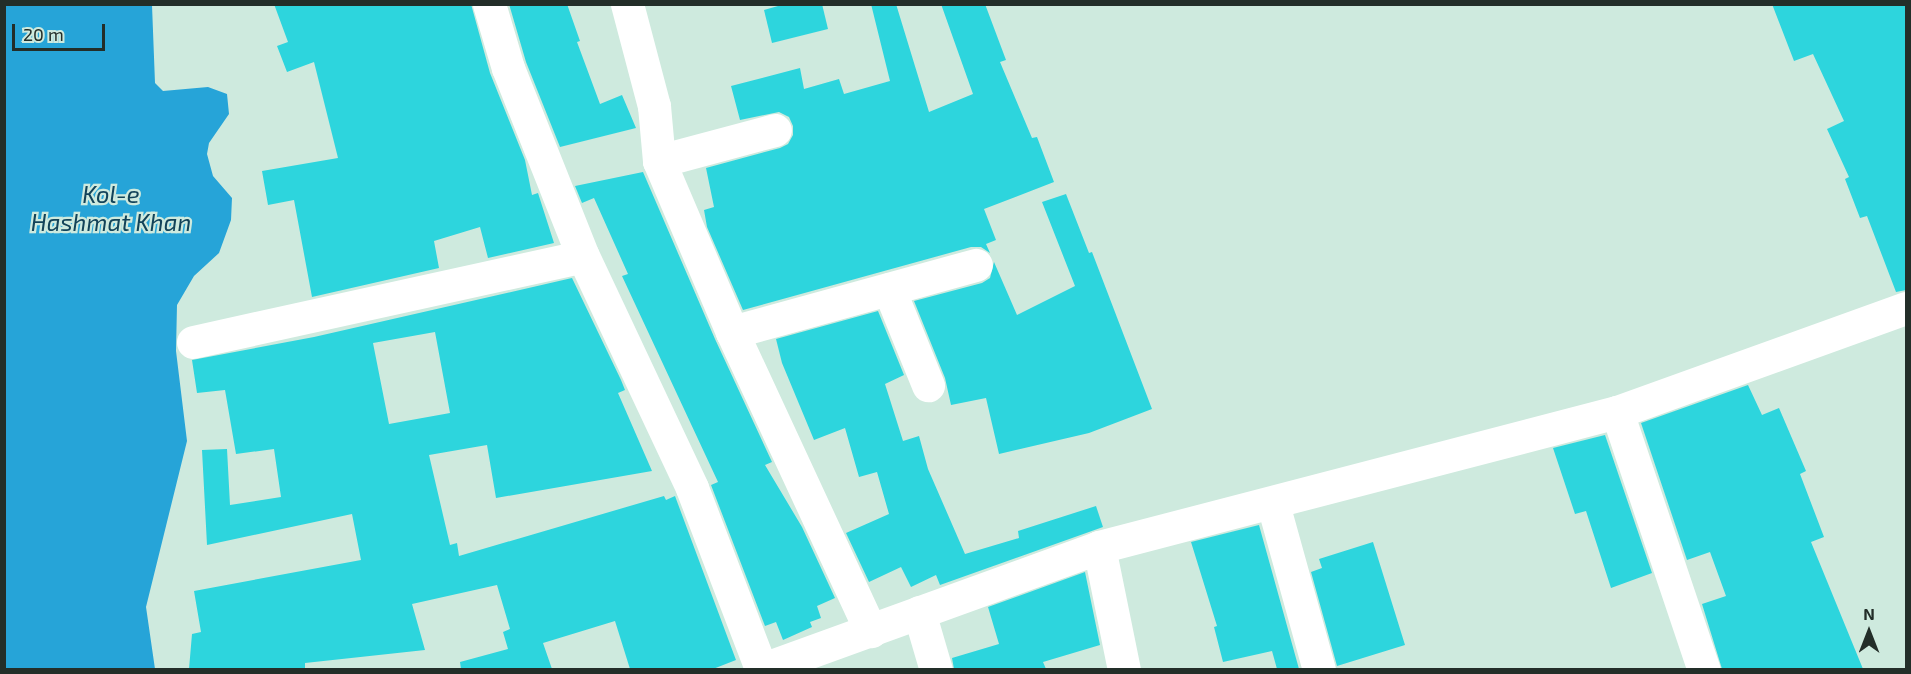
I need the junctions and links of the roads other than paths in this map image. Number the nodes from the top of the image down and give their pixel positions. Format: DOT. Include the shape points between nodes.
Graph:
graph roads {
  1 [pos="489,4"];
  2 [pos="627,4"];
  3 [pos="775,130"];
  4 [pos="658,160"];
  5 [pos="583,256"];
  6 [pos="976,265"];
  7 [pos="889,288"];
  8 [pos="1906,308"];
  9 [pos="732,332"];
  10 [pos="193,342"];
  11 [pos="928,385"];
  12 [pos="1617,412"];
  13 [pos="1274,504"];
  14 [pos="1099,546"];
  15 [pos="919,612"];
  16 [pos="871,631"];
  17 [pos="760,669"];
  18 [pos="936,669"];
  19 [pos="1124,669"];
  20 [pos="1319,669"];
  21 [pos="1704,669"];
  1 -- 5 [label="street" via="508,68"];
  2 -- 4 [label="street" via="654,106"];
  3 -- 4 [label="street"];
  4 -- 9 [label="street"];
  5 -- 10 [label="street"];
  5 -- 17 [label="street" via="692,488"];
  6 -- 7 [label="street"];
  7 -- 9 [label="street"];
  7 -- 11 [label="street"];
  8 -- 12 [label="street"];
  9 -- 16 [label="street"];
  12 -- 13 [label="street"];
  12 -- 21 [label="street"];
  13 -- 14 [label="street"];
  13 -- 20 [label="street"];
  14 -- 15 [label="street"];
  14 -- 19 [label="street"];
  15 -- 16 [label="street"];
  15 -- 18 [label="street"];
  16 -- 17 [label="street"];
}
